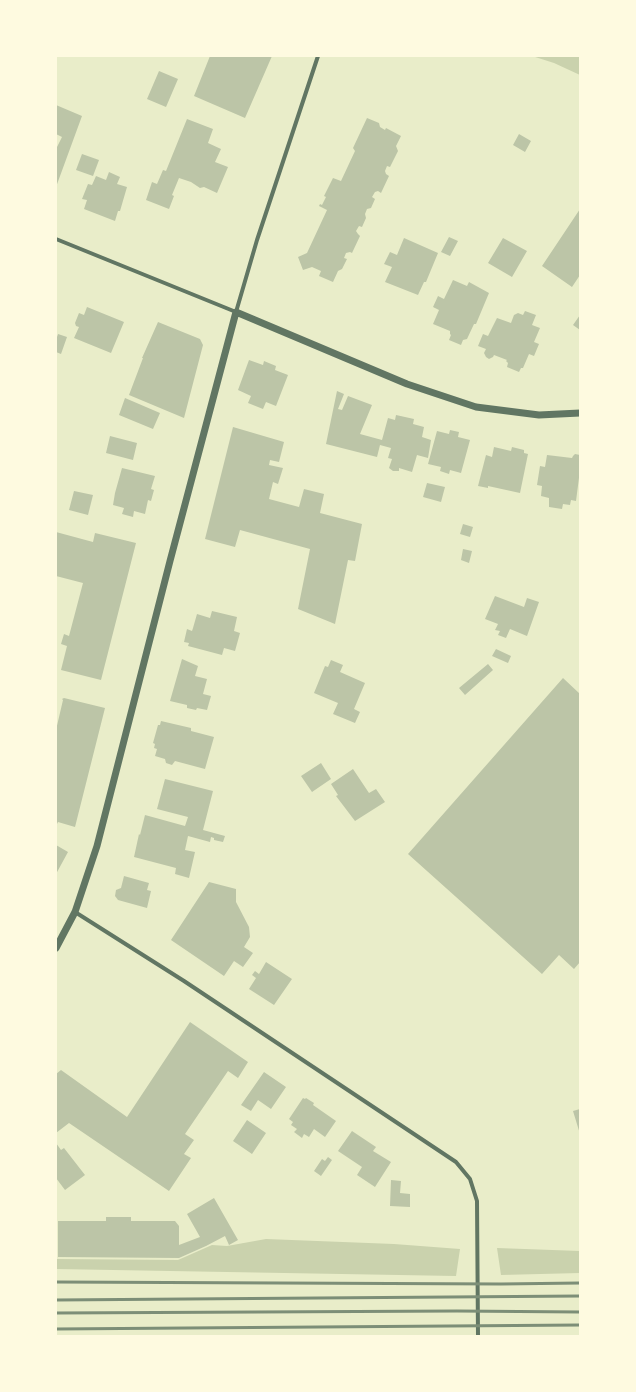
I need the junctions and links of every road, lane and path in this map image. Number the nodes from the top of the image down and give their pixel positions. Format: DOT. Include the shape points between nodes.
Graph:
graph roads {
  1 [pos="318,56"];
  2 [pos="56,239"];
  3 [pos="236,312"];
  4 [pos="580,413"];
  5 [pos="75,912"];
  6 [pos="56,948"];
  7 [pos="478,1336"];
  1 -- 3 [label="street"];
  2 -- 3 [label="street"];
  3 -- 4 [label="street" via="407,384 476,407 539,415"];
  3 -- 5 [label="street" via="97,846"];
  5 -- 6 [label="street"];
  5 -- 7 [label="street" via="184,981 456,1162 470,1179 477,1201"];
}
